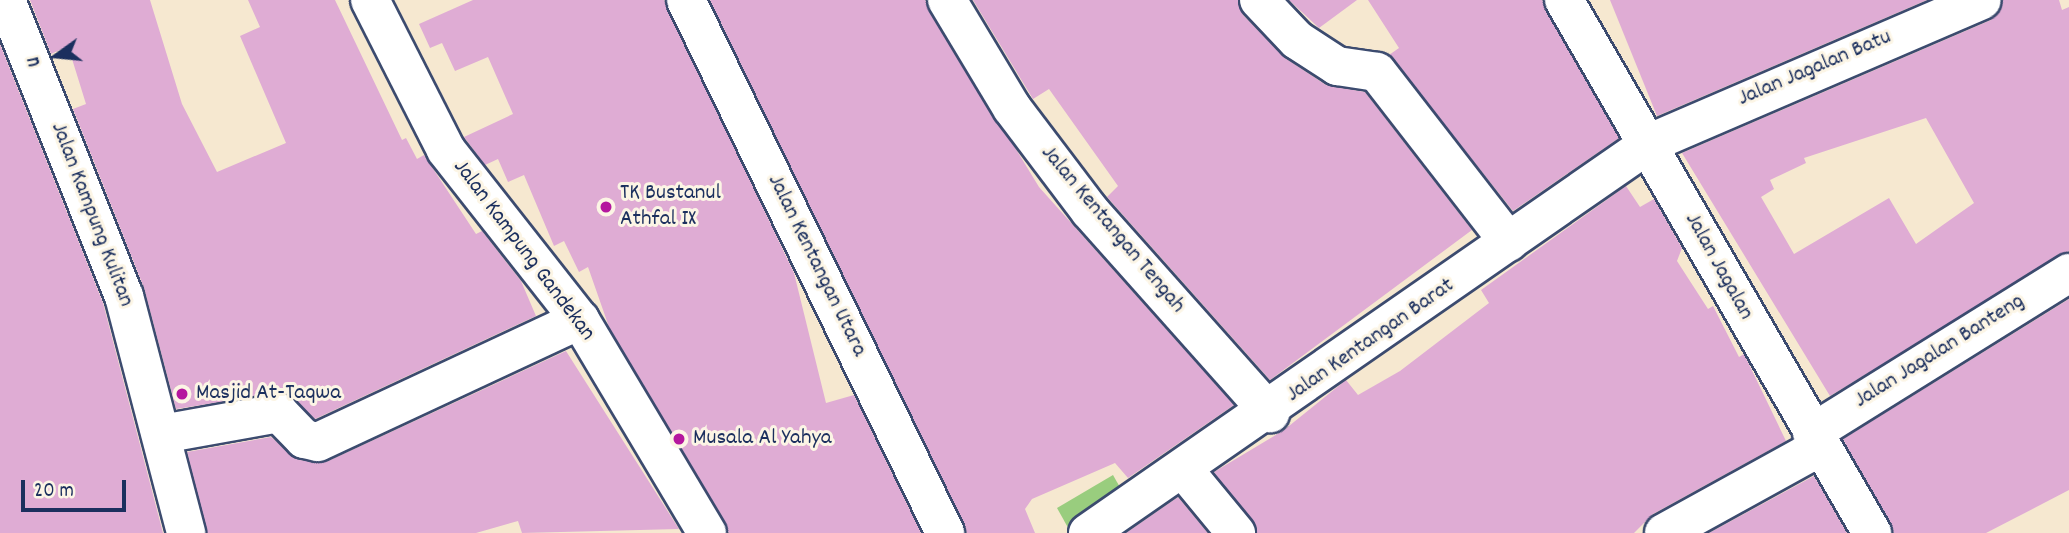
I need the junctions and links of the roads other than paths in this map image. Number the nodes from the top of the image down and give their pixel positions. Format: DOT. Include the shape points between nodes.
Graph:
graph roads {
  1 [pos="6,0"];
  2 [pos="370,0"];
  3 [pos="686,0"];
  4 [pos="947,0"];
  5 [pos="1259,0"];
  6 [pos="1564,0"];
  7 [pos="1982,0"];
  8 [pos="1650,143"];
  9 [pos="1509,242"];
  10 [pos="2069,273"];
  11 [pos="580,320"];
  12 [pos="1270,413"];
  13 [pos="162,434"];
  14 [pos="1816,440"];
  15 [pos="1184,470"];
  16 [pos="186,533"];
  17 [pos="707,533"];
  18 [pos="946,533"];
  19 [pos="1088,533"];
  20 [pos="1236,533"];
  21 [pos="1664,533"];
  22 [pos="1872,533"];
  1 -- 13 [label="street, Jalan Kampung Kulitan" via="124,296"];
  2 -- 11 [label="street, Jalan Kampung Gandekan" via="446,150"];
  3 -- 18 [label="street, Jalan Kentangan Utara"];
  4 -- 12 [label="street, Jalan Kentangan Tengah" via="1012,108 1090,211"];
  5 -- 9 [label="street" via="1297,40 1337,66 1377,72"];
  6 -- 8 [label="street, Jalan Jagalan"];
  7 -- 8 [label="street, Jalan Jagalan Batu"];
  8 -- 9 [label="street, Jalan Kentangan Barat"];
  8 -- 14 [label="street, Jalan Jagalan"];
  9 -- 12 [label="street, Jalan Kentangan Barat"];
  10 -- 14 [label="street, Jalan Jagalan Banteng"];
  11 -- 13 [label="street" via="318,442 304,439 279,413"];
  11 -- 17 [label="street, Jalan Kampung Gandekan"];
  12 -- 15 [label="street, Jalan Kentangan Barat"];
  13 -- 16 [label="street, Jalan Kampung Kulitan"];
  14 -- 21 [label="street, Jalan Jagalan Banteng"];
  14 -- 22 [label="street, Jalan Jagalan"];
  15 -- 19 [label="street, Jalan Kentangan Barat"];
  15 -- 20 [label="street"];
}
